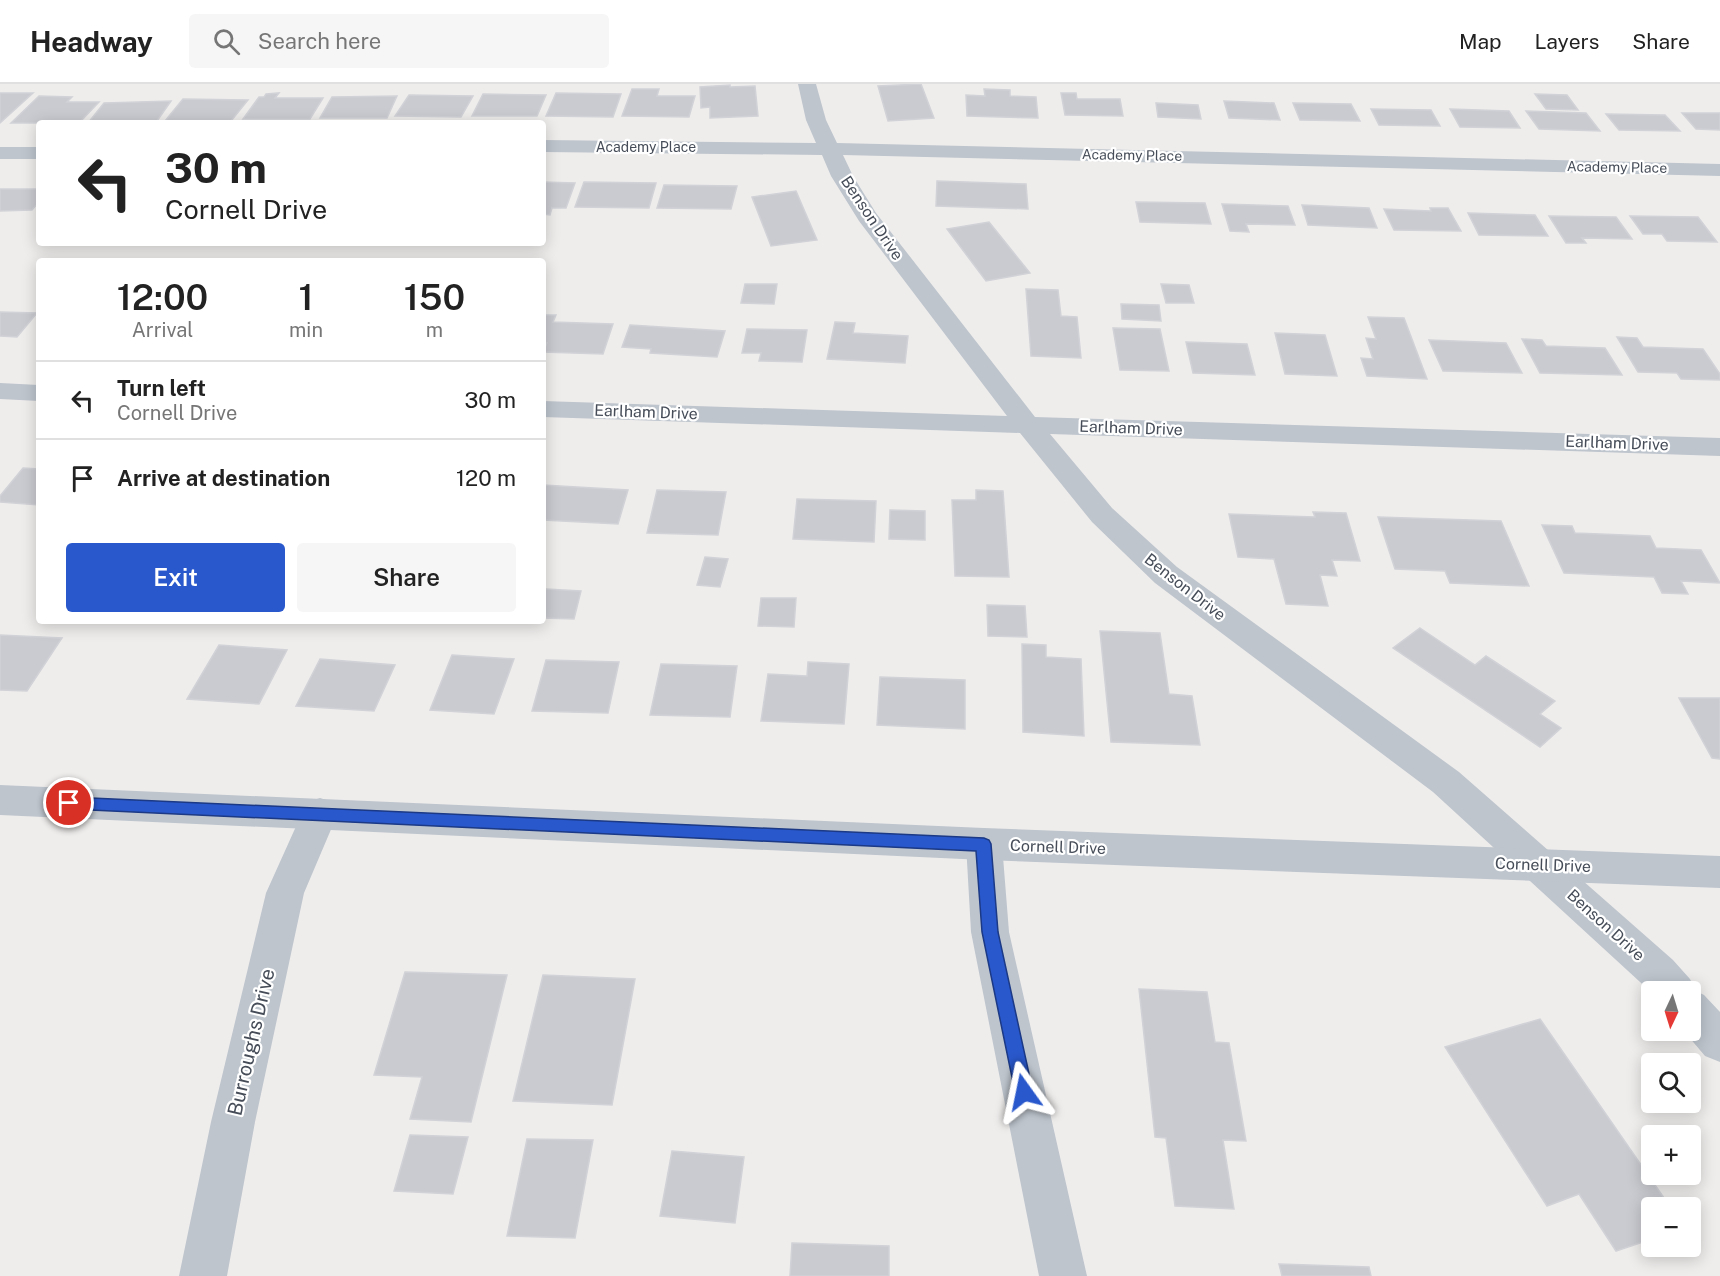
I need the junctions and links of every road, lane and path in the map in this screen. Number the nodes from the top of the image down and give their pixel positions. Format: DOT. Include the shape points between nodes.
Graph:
graph roads {
  1 [pos="807,84"];
  2 [pos="546,146"];
  3 [pos="829,148"];
  4 [pos="0,153"];
  5 [pos="36,153"];
  6 [pos="1720,170"];
  7 [pos="0,392"];
  8 [pos="36,393"];
  9 [pos="546,409"];
  10 [pos="1027,424"];
  11 [pos="1720,447"];
  12 [pos="0,800"];
  13 [pos="320,813"];
  14 [pos="984,844"];
  15 [pos="1539,865"];
  16 [pos="1720,872"];
  17 [pos="1666,981"];
  18 [pos="1701,1020"];
  19 [pos="1720,1042"];
  20 [pos="203,1276"];
  21 [pos="1063,1276"];
  1 -- 3 [label="street, Benson Drive" via="816,120"];
  2 -- 3 [label="street, Academy Place"];
  3 -- 6 [label="street, Academy Place"];
  3 -- 10 [label="street, Benson Drive" via="867,216"];
  4 -- 5 [label="street"];
  7 -- 8 [label="street"];
  9 -- 10 [label="street, Earlham Drive"];
  10 -- 11 [label="street, Earlham Drive"];
  10 -- 15 [label="street, Benson Drive" via="1102,515 1166,575 1446,782"];
  12 -- 13 [label="street, Cornell Drive"];
  13 -- 14 [label="street, Cornell Drive"];
  13 -- 20 [label="street, Burroughs Drive" via="285,893"];
  14 -- 15 [label="street, Cornell Drive"];
  14 -- 21 [label="street" via="990,932"];
  15 -- 16 [label="street, Cornell Drive"];
  15 -- 17 [label="street, Benson Drive"];
  18 -- 19 [label="street"];
}
